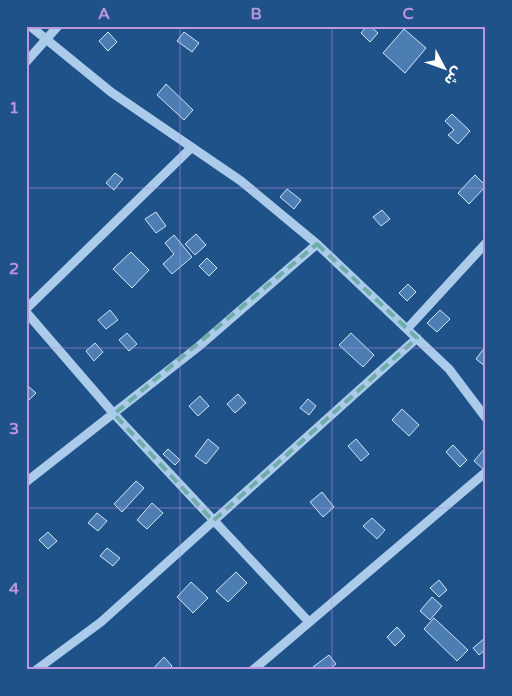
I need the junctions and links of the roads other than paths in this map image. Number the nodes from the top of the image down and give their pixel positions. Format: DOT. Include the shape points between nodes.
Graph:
graph roads {
  1 [pos="30,26"];
  2 [pos="58,26"];
  3 [pos="45,40"];
  4 [pos="26,62"];
  5 [pos="191,148"];
  6 [pos="486,243"];
  7 [pos="318,244"];
  8 [pos="26,310"];
  9 [pos="407,329"];
  10 [pos="417,338"];
  11 [pos="114,414"];
  12 [pos="486,418"];
  13 [pos="486,472"];
  14 [pos="26,482"];
  15 [pos="213,521"];
  16 [pos="309,622"];
  17 [pos="36,670"];
  18 [pos="253,670"];
  1 -- 3 [label="street"];
  2 -- 3 [label="street"];
  3 -- 4 [label="street"];
  3 -- 5 [label="street" via="111,92"];
  5 -- 7 [label="street" via="241,181"];
  5 -- 8 [label="street"];
  6 -- 9 [label="street"];
  7 -- 9 [label="street"];
  7 -- 11 [label="street"];
  8 -- 11 [label="street"];
  9 -- 10 [label="street"];
  10 -- 12 [label="street" via="449,369"];
  10 -- 15 [label="street"];
  11 -- 14 [label="street"];
  11 -- 15 [label="street"];
  13 -- 16 [label="street"];
  15 -- 16 [label="street"];
  15 -- 17 [label="street" via="101,622"];
  16 -- 18 [label="street"];
}
